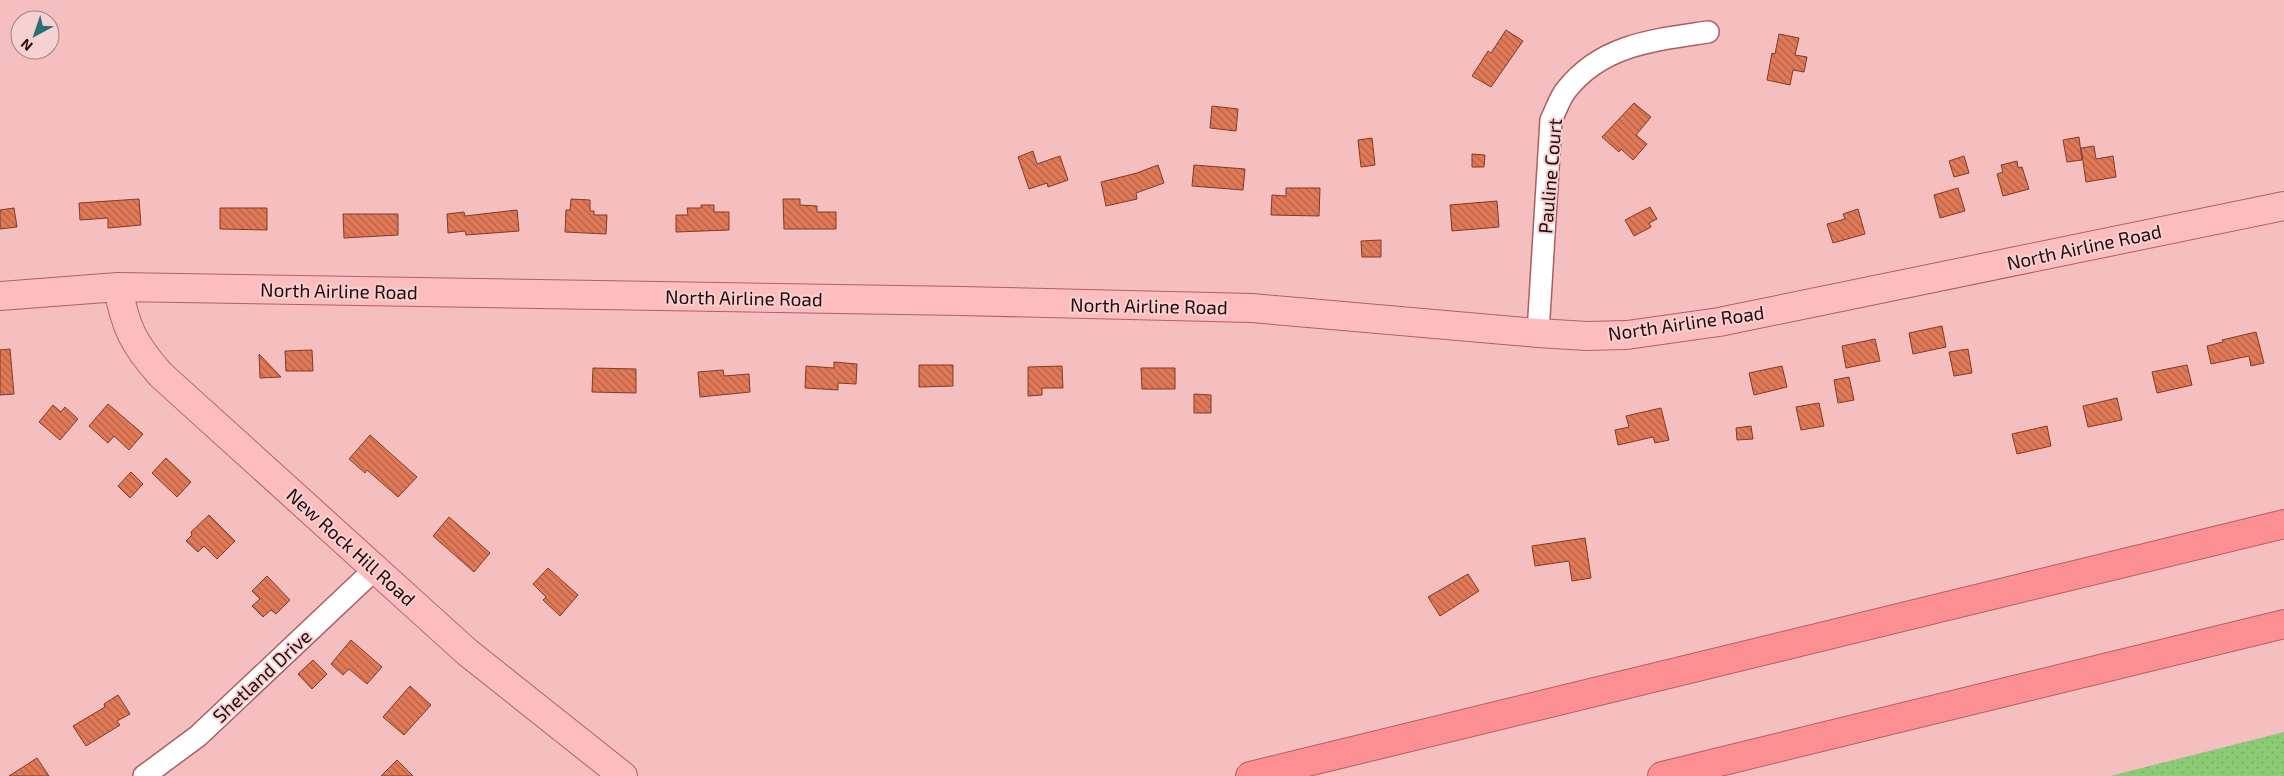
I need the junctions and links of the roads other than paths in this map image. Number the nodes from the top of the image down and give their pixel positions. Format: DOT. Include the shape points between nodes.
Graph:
graph roads {
  1 [pos="1708,32"];
  2 [pos="2284,206"];
  3 [pos="118,287"];
  4 [pos="0,296"];
  5 [pos="1538,333"];
  6 [pos="2284,524"];
  7 [pos="375,569"];
  8 [pos="2284,624"];
  9 [pos="144,776"];
  10 [pos="623,776"];
  11 [pos="1250,776"];
  12 [pos="1662,776"];
  1 -- 5 [label="street, Pauline Court" via="1640,43 1595,62 1566,90 1551,120"];
  2 -- 5 [label="main road, North Airline Road" via="1719,322 1626,335"];
  3 -- 4 [label="main road, North Airline Road"];
  3 -- 5 [label="main road, North Airline Road" via="1252,308"];
  3 -- 7 [label="main road, New Rock Hill Road" via="129,333 161,375"];
  6 -- 11 [label="highway"];
  7 -- 9 [label="street, Shetland Drive" via="198,736"];
  7 -- 10 [label="main road, New Rock Hill Road" via="467,652"];
  8 -- 12 [label="highway"];
}
